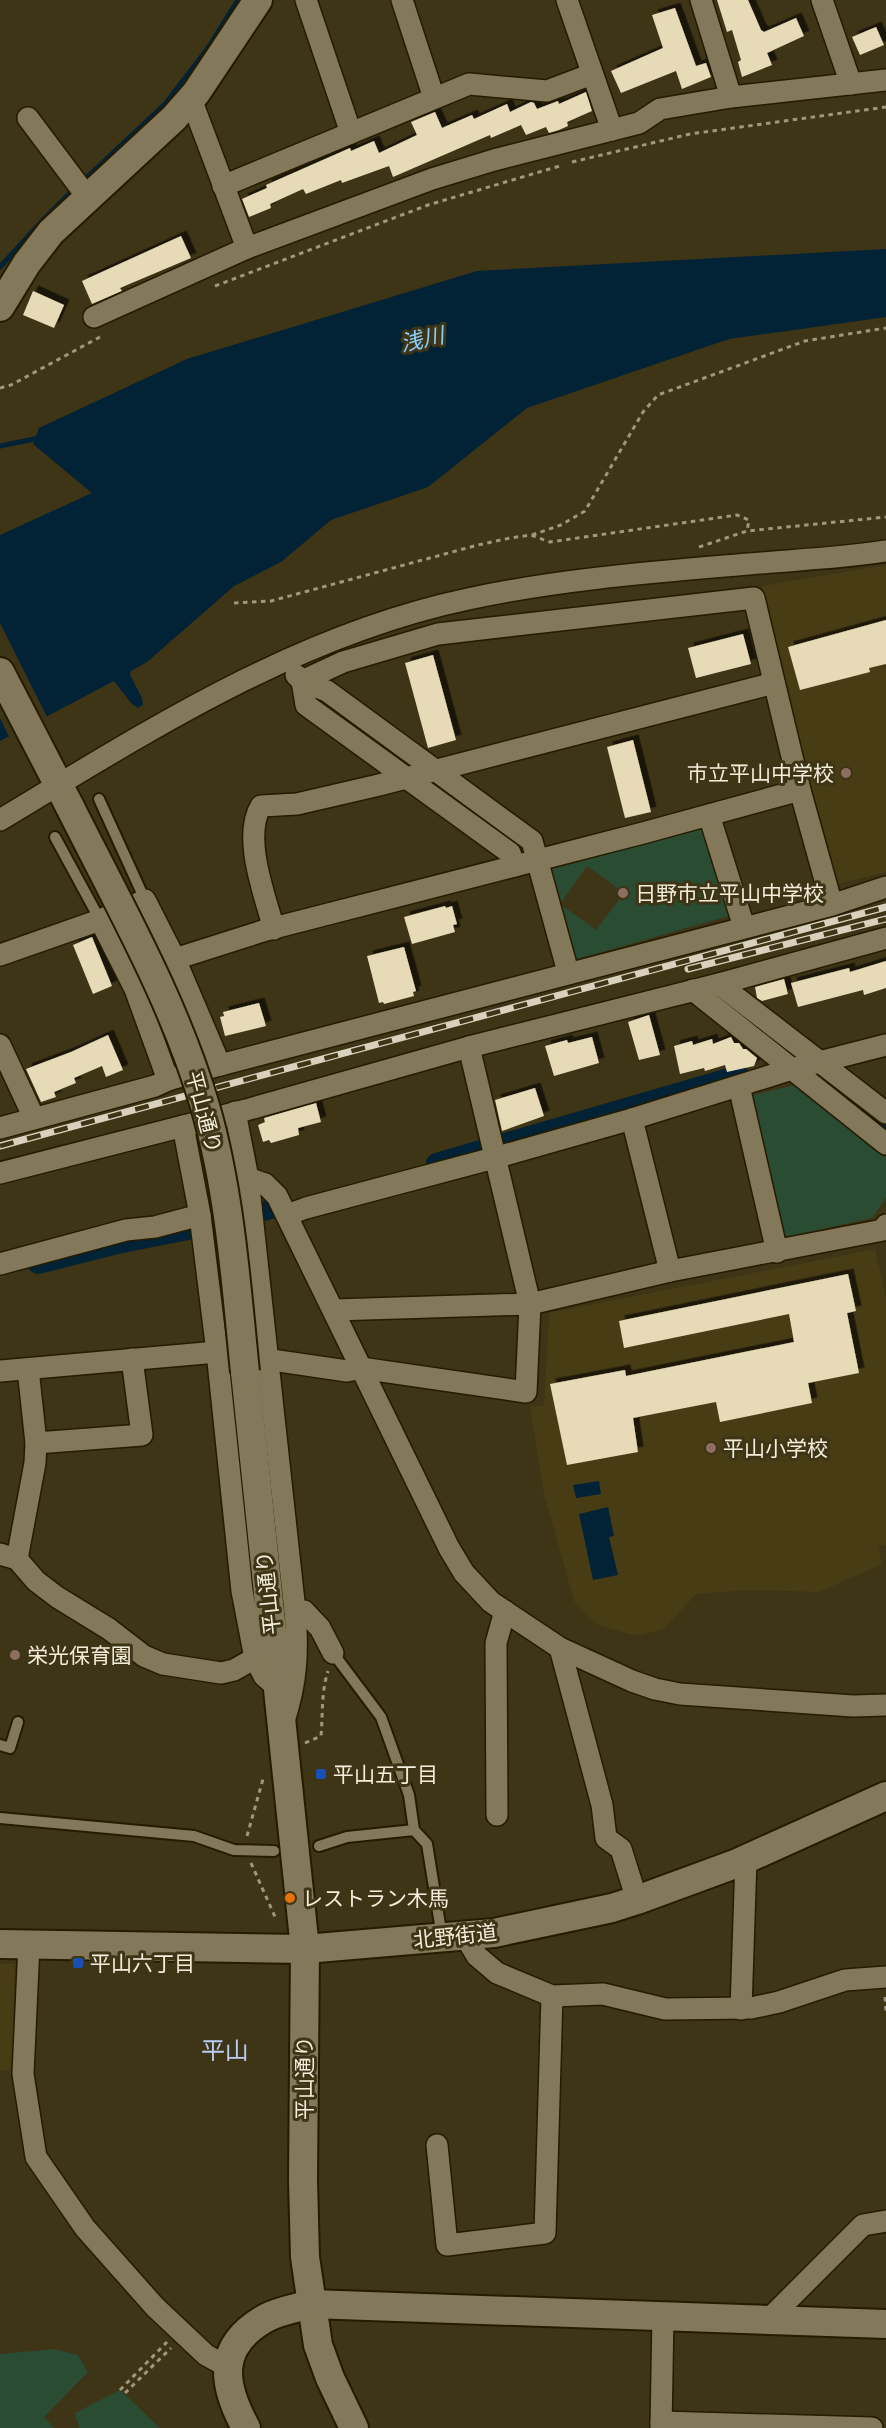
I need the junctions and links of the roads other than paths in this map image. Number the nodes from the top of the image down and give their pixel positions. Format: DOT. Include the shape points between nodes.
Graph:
graph roads {
  1 [pos="258,0"];
  2 [pos="306,0"];
  3 [pos="402,0"];
  4 [pos="567,0"];
  5 [pos="701,0"];
  6 [pos="822,0"];
  7 [pos="592,74"];
  8 [pos="886,80"];
  9 [pos="851,84"];
  10 [pos="731,97"];
  11 [pos="434,98"];
  12 [pos="191,99"];
  13 [pos="28,118"];
  14 [pos="612,130"];
  15 [pos="351,133"];
  16 [pos="223,186"];
  17 [pos="82,190"];
  18 [pos="247,248"];
  19 [pos="0,307"];
  20 [pos="100,325"];
  21 [pos="886,551"];
  22 [pos="280,663"];
  23 [pos="0,672"];
  24 [pos="302,681"];
  25 [pos="774,682"];
  26 [pos="434,770"];
  27 [pos="405,777"];
  28 [pos="60,789"];
  29 [pos="800,790"];
  30 [pos="99,799"];
  31 [pos="709,815"];
  32 [pos="0,820"];
  33 [pos="56,837"];
  34 [pos="537,860"];
  35 [pos="515,866"];
  36 [pos="886,887"];
  37 [pos="136,904"];
  38 [pos="832,905"];
  39 [pos="99,920"];
  40 [pos="744,927"];
  41 [pos="274,928"];
  42 [pos="886,938"];
  43 [pos="0,955"];
  44 [pos="175,959"];
  45 [pos="568,972"];
  46 [pos="719,984"];
  47 [pos="693,990"];
  48 [pos="0,1045"];
  49 [pos="886,1045"];
  50 [pos="469,1047"];
  51 [pos="193,1062"];
  52 [pos="819,1062"];
  53 [pos="220,1065"];
  54 [pos="792,1069"];
  55 [pos="168,1080"];
  56 [pos="739,1086"];
  57 [pos="235,1112"];
  58 [pos="886,1113"];
  59 [pos="34,1118"];
  60 [pos="632,1119"];
  61 [pos="183,1126"];
  62 [pos="213,1126"];
  63 [pos="0,1128"];
  64 [pos="886,1144"];
  65 [pos="494,1158"];
  66 [pos="0,1173"];
  67 [pos="248,1178"];
  68 [pos="200,1215"];
  69 [pos="287,1215"];
  70 [pos="885,1233"];
  71 [pos="777,1252"];
  72 [pos="0,1264"];
  73 [pos="670,1271"];
  74 [pos="226,1300"];
  75 [pos="530,1304"];
  76 [pos="262,1307"];
  77 [pos="334,1310"];
  78 [pos="213,1316"];
  79 [pos="217,1352"];
  80 [pos="132,1359"];
  81 [pos="256,1365"];
  82 [pos="361,1368"];
  83 [pos="28,1369"];
  84 [pos="0,1371"];
  85 [pos="36,1443"];
  86 [pos="9,1556"];
  87 [pos="295,1611"];
  88 [pos="505,1611"];
  89 [pos="560,1648"];
  90 [pos="333,1653"];
  91 [pos="255,1658"];
  92 [pos="278,1688"];
  93 [pos="886,1705"];
  94 [pos="18,1722"];
  95 [pos="293,1736"];
  96 [pos="0,1745"];
  97 [pos="886,1796"];
  98 [pos="497,1815"];
  99 [pos="0,1818"];
  100 [pos="414,1830"];
  101 [pos="318,1846"];
  102 [pos="274,1851"];
  103 [pos="746,1859"];
  104 [pos="637,1900"];
  105 [pos="453,1936"];
  106 [pos="0,1944"];
  107 [pos="29,1945"];
  108 [pos="305,1949"];
  109 [pos="886,1977"];
  110 [pos="552,1996"];
  111 [pos="741,2008"];
  112 [pos="437,2145"];
  113 [pos="886,2221"];
  114 [pos="311,2304"];
  115 [pos="663,2315"];
  116 [pos="768,2320"];
  117 [pos="886,2324"];
  118 [pos="228,2367"];
  119 [pos="661,2425"];
  120 [pos="246,2428"];
  121 [pos="354,2428"];
  122 [pos="872,2428"];
  1 -- 12 [label="main road"];
  2 -- 15 [label="street"];
  3 -- 11 [label="street"];
  4 -- 7 [label="street"];
  5 -- 10 [label="street"];
  6 -- 9 [label="street"];
  7 -- 11 [label="street" via="547,91 469,84"];
  7 -- 14 [label="street"];
  8 -- 9 [label="street"];
  9 -- 10 [label="street"];
  10 -- 14 [label="street" via="660,109 639,123"];
  11 -- 15 [label="street"];
  12 -- 16 [label="street"];
  12 -- 17 [label="main road" via="174,118"];
  13 -- 17 [label="street"];
  14 -- 18 [label="street" via="432,179"];
  15 -- 16 [label="street"];
  16 -- 18 [label="street"];
  17 -- 19 [label="main road"];
  18 -- 20 [label="street"];
  21 -- 22 [label="street" via="640,573 497,593 403,615"];
  22 -- 24 [label="street"];
  22 -- 28 [label="street" via="179,713"];
  23 -- 28 [label="main road, 平山通り"];
  24 -- 25 [label="street" via="343,663 438,634 754,598"];
  24 -- 26 [label="street" via="327,691"];
  24 -- 27 [label="street" via="306,705"];
  25 -- 26 [label="street"];
  25 -- 29 [label="street"];
  26 -- 27 [label="street"];
  26 -- 34 [label="street" via="532,841"];
  27 -- 35 [label="street" via="510,854"];
  27 -- 41 [label="street" via="297,804 261,806 252,848"];
  28 -- 32 [label="street"];
  28 -- 81 [label="main road, 平山通り, bridge" via="156,978 198,1083"];
  29 -- 31 [label="street"];
  29 -- 38 [label="street"];
  30 -- 37 [label="lane"];
  31 -- 34 [label="street"];
  31 -- 40 [label="street"];
  33 -- 39 [label="lane"];
  34 -- 35 [label="street"];
  34 -- 45 [label="street"];
  35 -- 41 [label="street"];
  36 -- 38 [label="street"];
  37 -- 39 [label="street"];
  37 -- 44 [label="street"];
  37 -- 51 [label="lane"];
  38 -- 40 [label="street"];
  39 -- 43 [label="street"];
  39 -- 55 [label="street" via="135,989"];
  40 -- 45 [label="street"];
  41 -- 44 [label="street"];
  42 -- 46 [label="street"];
  44 -- 53 [label="street"];
  45 -- 53 [label="street"];
  46 -- 47 [label="street"];
  46 -- 52 [label="street"];
  47 -- 50 [label="street"];
  47 -- 54 [label="street"];
  48 -- 59 [label="street"];
  49 -- 52 [label="street"];
  50 -- 57 [label="street"];
  50 -- 65 [label="street"];
  52 -- 54 [label="street"];
  52 -- 58 [label="street"];
  53 -- 55 [label="street"];
  54 -- 56 [label="street"];
  54 -- 64 [label="street"];
  55 -- 59 [label="street"];
  56 -- 60 [label="street"];
  56 -- 71 [label="street"];
  57 -- 61 [label="street"];
  57 -- 67 [label="street"];
  59 -- 63 [label="street"];
  60 -- 65 [label="street"];
  60 -- 73 [label="street"];
  61 -- 66 [label="street"];
  61 -- 68 [label="street"];
  62 -- 74 [label="lane" via="238,1274"];
  65 -- 69 [label="street"];
  65 -- 75 [label="street"];
  67 -- 69 [label="street" via="271,1188"];
  67 -- 76 [label="street"];
  68 -- 72 [label="street" via="126,1230"];
  68 -- 78 [label="street"];
  69 -- 77 [label="street"];
  70 -- 71 [label="street"];
  71 -- 73 [label="street"];
  73 -- 75 [label="street"];
  74 -- 76 [label="lane" via="239,1298"];
  74 -- 78 [label="lane"];
  75 -- 77 [label="street"];
  75 -- 82 [label="street" via="526,1392"];
  76 -- 81 [label="street"];
  77 -- 82 [label="street"];
  78 -- 79 [label="street"];
  79 -- 80 [label="street"];
  79 -- 81 [label="street"];
  79 -- 91 [label="street" via="242,1591"];
  80 -- 83 [label="street"];
  80 -- 85 [label="street" via="142,1435"];
  81 -- 82 [label="street" via="347,1371"];
  81 -- 87 [label="street"];
  81 -- 92 [label="main road, 平山通り"];
  82 -- 88 [label="street" via="449,1548 464,1573"];
  83 -- 84 [label="street"];
  83 -- 85 [label="street"];
  85 -- 86 [label="street" via="35,1463"];
  86 -- 91 [label="street" via="57,1598 109,1629 144,1656 163,1664 221,1673"];
  87 -- 90 [label="street" via="312,1617"];
  87 -- 95 [label="street" via="298,1661"];
  88 -- 89 [label="street"];
  88 -- 98 [label="street" via="496,1643"];
  89 -- 93 [label="street" via="663,1691 853,1706"];
  89 -- 104 [label="street" via="602,1805 606,1838 621,1849"];
  90 -- 100 [label="lane" via="381,1718 410,1795"];
  91 -- 92 [label="street" via="264,1676"];
  92 -- 95 [label="main road, 平山通り"];
  94 -- 96 [label="lane" via="10,1748"];
  95 -- 108 [label="main road, 平山通り"];
  97 -- 103 [label="main road, 北野街道"];
  99 -- 102 [label="lane" via="194,1836 234,1850"];
  100 -- 101 [label="lane" via="347,1837"];
  100 -- 105 [label="lane" via="427,1844"];
  103 -- 104 [label="main road, 北野街道"];
  103 -- 111 [label="street"];
  104 -- 105 [label="main road, 北野街道" via="538,1925"];
  105 -- 108 [label="main road, 北野街道"];
  105 -- 110 [label="street" via="497,1973"];
  106 -- 107 [label="main road, 北野街道"];
  107 -- 108 [label="main road, 北野街道"];
  107 -- 118 [label="street" via="23,2074 36,2157 85,2228 155,2307 206,2355"];
  108 -- 114 [label="main road, 平山通り" via="303,2180"];
  109 -- 111 [label="street" via="844,1980 779,2002"];
  110 -- 111 [label="street" via="603,1994 665,2009"];
  110 -- 112 [label="street" via="545,2233 447,2245"];
  113 -- 116 [label="street" via="863,2225"];
  114 -- 115 [label="main road"];
  114 -- 118 [label="main road" via="268,2316 246,2332"];
  114 -- 121 [label="main road, 平山通り" via="318,2345"];
  115 -- 116 [label="main road"];
  115 -- 119 [label="street"];
  116 -- 117 [label="main road"];
  118 -- 120 [label="main road" via="227,2384"];
  119 -- 122 [label="street"];
}
